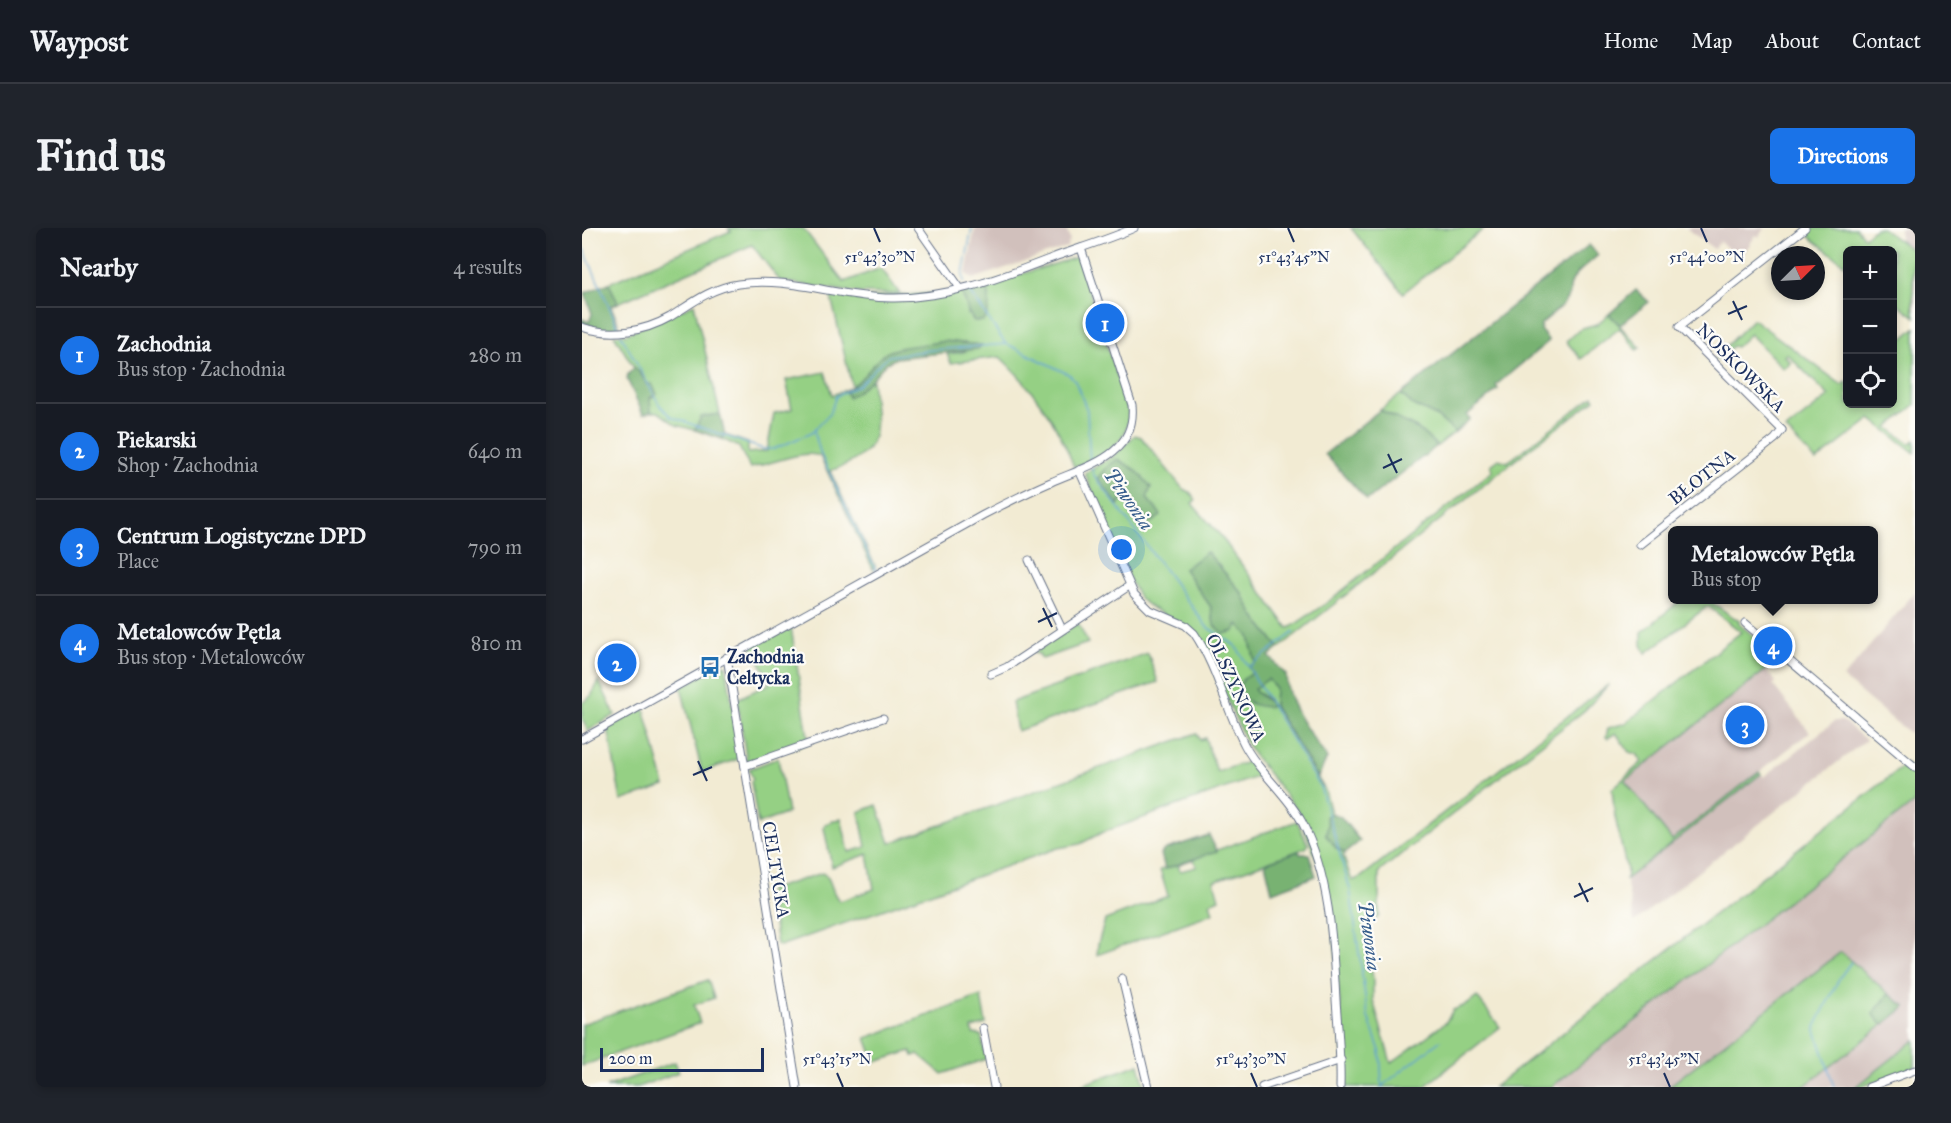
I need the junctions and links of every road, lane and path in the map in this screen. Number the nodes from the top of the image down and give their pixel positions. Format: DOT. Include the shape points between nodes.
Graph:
graph roads {
  1 [pos="918,228"];
  2 [pos="1134,228"];
  3 [pos="1804,228"];
  4 [pos="1081,248"];
  5 [pos="960,288"];
  6 [pos="582,327"];
  7 [pos="1782,430"];
  8 [pos="1079,470"];
  9 [pos="1640,545"];
  10 [pos="1029,560"];
  11 [pos="1129,586"];
  12 [pos="1745,623"];
  13 [pos="1062,629"];
  14 [pos="727,657"];
  15 [pos="991,674"];
  16 [pos="883,718"];
  17 [pos="582,739"];
  18 [pos="745,766"];
  19 [pos="1915,766"];
  20 [pos="1122,978"];
  21 [pos="983,1028"];
  22 [pos="1341,1060"];
  23 [pos="1915,1070"];
  24 [pos="797,1087"];
  25 [pos="994,1087"];
  26 [pos="1148,1087"];
  27 [pos="1262,1087"];
  28 [pos="1340,1087"];
  29 [pos="1869,1087"];
  1 -- 5 [label="street"];
  2 -- 4 [label="street"];
  3 -- 7 [label="street, NOSKOWSKA" via="1679,327"];
  4 -- 5 [label="street" via="1023,271"];
  4 -- 8 [label="street" via="1133,414 1123,442 1110,454"];
  5 -- 6 [label="street" via="893,298 783,283 740,284 710,292 644,328 613,332"];
  7 -- 9 [label="street, BŁOTNA"];
  8 -- 11 [label="street, OLSZYNOWA"];
  8 -- 14 [label="street" via="1013,499"];
  10 -- 13 [label="street"];
  11 -- 13 [label="street"];
  11 -- 22 [label="street, OLSZYNOWA" via="1144,606 1194,633 1247,749 1302,823 1325,895"];
  12 -- 19 [label="street"];
  13 -- 15 [label="street"];
  14 -- 17 [label="street"];
  14 -- 18 [label="street, CELTYCKA"];
  16 -- 18 [label="street"];
  18 -- 24 [label="street, CELTYCKA"];
  20 -- 26 [label="street"];
  21 -- 25 [label="street"];
  22 -- 27 [label="street"];
  22 -- 28 [label="street, OLSZYNOWA"];
  23 -- 29 [label="street"];
}
